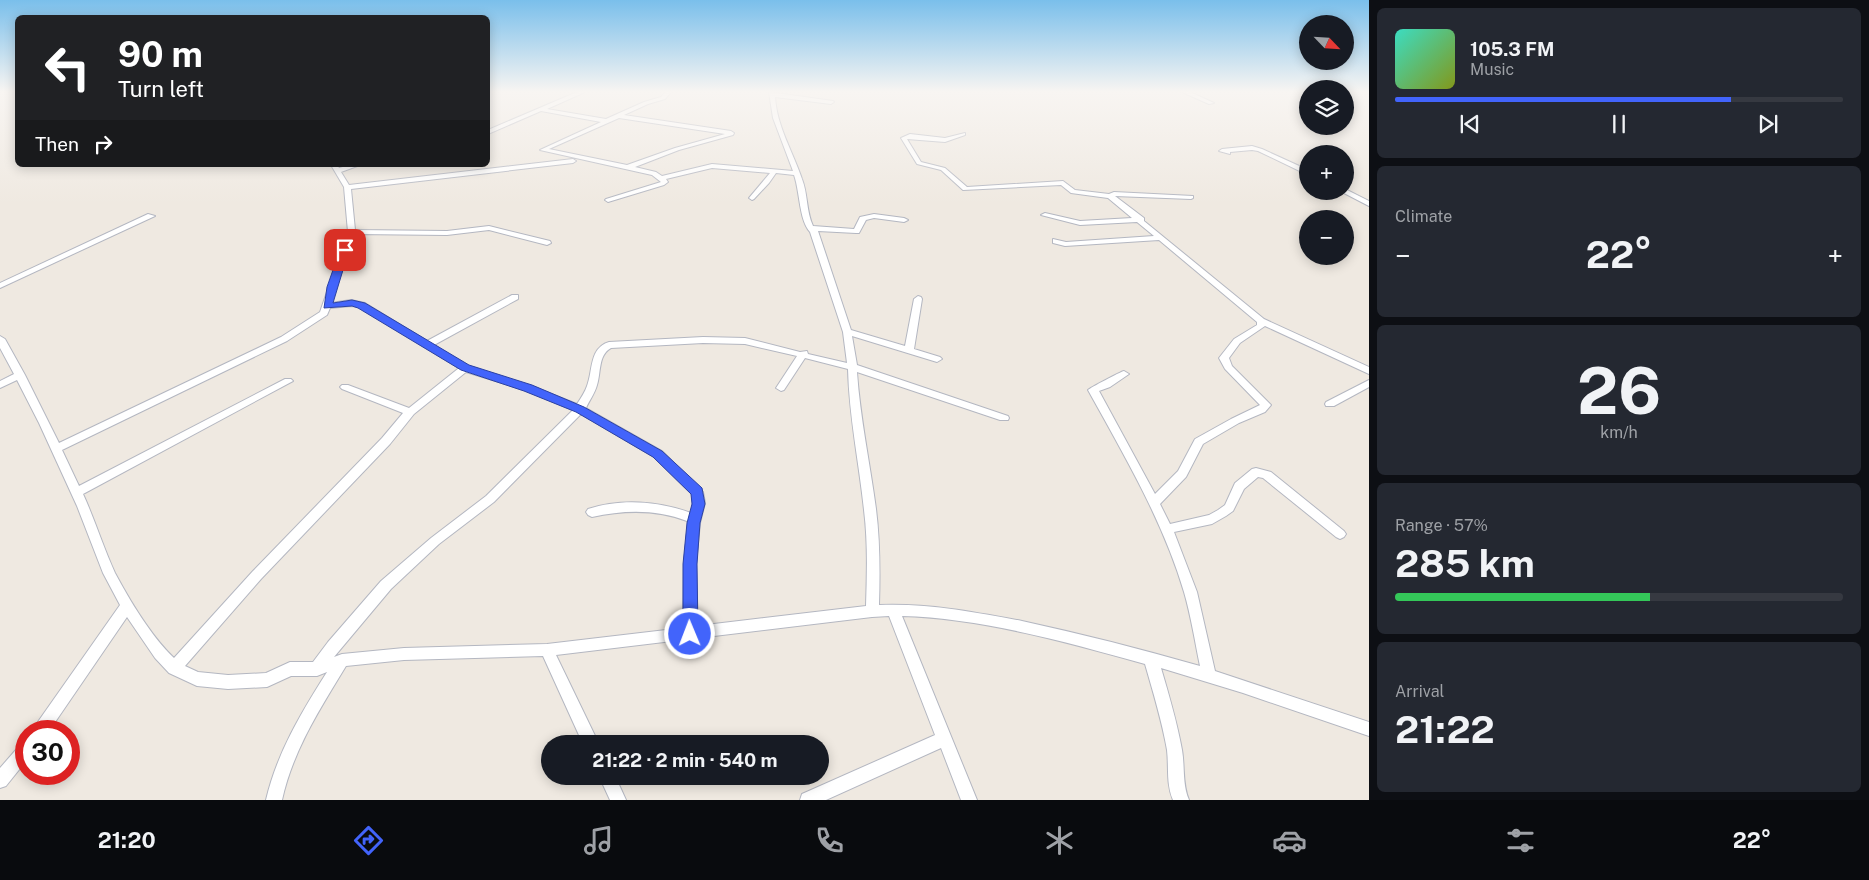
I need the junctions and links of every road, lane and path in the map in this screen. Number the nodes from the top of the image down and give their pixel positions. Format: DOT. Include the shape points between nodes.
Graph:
graph roads {
  1 [pos="589,129"];
  2 [pos="706,129"];
  3 [pos="778,129"];
  4 [pos="963,134"];
  5 [pos="667,147"];
  6 [pos="677,149"];
  7 [pos="1228,153"];
  8 [pos="584,159"];
  9 [pos="628,167"];
  10 [pos="335,168"];
  11 [pos="1299,168"];
  12 [pos="774,172"];
  13 [pos="795,174"];
  14 [pos="662,178"];
  15 [pos="347,187"];
  16 [pos="1110,196"];
  17 [pos="1354,196"];
  18 [pos="1192,197"];
  19 [pos="752,198"];
  20 [pos="608,200"];
  21 [pos="1369,204"];
  22 [pos="1045,215"];
  23 [pos="151,216"];
  24 [pos="904,220"];
  25 [pos="1141,220"];
  26 [pos="812,230"];
  27 [pos="352,232"];
  28 [pos="1161,238"];
  29 [pos="1056,241"];
  30 [pos="547,243"];
  31 [pos="0,286"];
  32 [pos="515,297"];
  33 [pos="918,299"];
  34 [pos="328,306"];
  35 [pos="1261,320"];
  36 [pos="847,332"];
  37 [pos="0,339"];
  38 [pos="427,345"];
  39 [pos="909,350"];
  40 [pos="804,353"];
  41 [pos="938,359"];
  42 [pos="852,367"];
  43 [pos="465,368"];
  44 [pos="1369,371"];
  45 [pos="1124,374"];
  46 [pos="20,375"];
  47 [pos="288,381"];
  48 [pos="1369,384"];
  49 [pos="0,385"];
  50 [pos="345,387"];
  51 [pos="781,388"];
  52 [pos="1330,404"];
  53 [pos="580,409"];
  54 [pos="410,412"];
  55 [pos="1004,418"];
  56 [pos="56,449"];
  57 [pos="76,492"];
  58 [pos="1155,502"];
  59 [pos="592,512"];
  60 [pos="694,523"];
  61 [pos="1167,529"];
  62 [pos="1340,534"];
  63 [pos="127,606"];
  64 [pos="893,609"];
  65 [pos="872,611"];
  66 [pos="690,634"];
  67 [pos="547,650"];
  68 [pos="1151,659"];
  69 [pos="342,660"];
  70 [pos="174,668"];
  71 [pos="317,669"];
  72 [pos="1209,677"];
  73 [pos="48,720"];
  74 [pos="1369,729"];
  75 [pos="587,735"];
  76 [pos="945,738"];
  77 [pos="15,762"];
  78 [pos="0,780"];
  79 [pos="611,785"];
  80 [pos="274,800"];
  81 [pos="618,800"];
  82 [pos="808,800"];
  83 [pos="969,800"];
  84 [pos="1181,800"];
  1 -- 8 [label="street" via="543,150"];
  2 -- 6 [label="street" via="730,133"];
  3 -- 13 [label="street"];
  4 -- 16 [label="street" via="945,140 904,138 919,163 943,169 965,189 1063,183 1073,192"];
  5 -- 6 [label="street"];
  6 -- 9 [label="street"];
  7 -- 11 [label="street" via="1222,151 1252,148"];
  8 -- 9 [label="street"];
  8 -- 15 [label="street"];
  9 -- 14 [label="street"];
  10 -- 15 [label="street"];
  12 -- 13 [label="street"];
  12 -- 14 [label="street" via="712,166"];
  12 -- 19 [label="street"];
  13 -- 26 [label="street" via="803,194 807,223"];
  14 -- 20 [label="street" via="664,182 660,186"];
  15 -- 27 [label="street"];
  16 -- 18 [label="street" via="1155,194"];
  16 -- 25 [label="street"];
  17 -- 21 [label="street"];
  22 -- 25 [label="street" via="1080,223"];
  23 -- 31 [label="street"];
  24 -- 26 [label="street" via="874,216 863,219 856,231"];
  25 -- 28 [label="street"];
  26 -- 36 [label="street"];
  27 -- 30 [label="street" via="447,233 489,228"];
  27 -- 34 [label="street"];
  28 -- 29 [label="street" via="1065,244"];
  28 -- 35 [label="street"];
  32 -- 38 [label="street"];
  33 -- 39 [label="street"];
  34 -- 38 [label="street" via="352,303 362,306"];
  34 -- 56 [label="street" via="317,320 284,339"];
  35 -- 44 [label="street"];
  35 -- 58 [label="street" via="1261,326 1236,341 1224,358 1228,367 1264,402 1265,408 1199,442 1182,474"];
  36 -- 39 [label="street"];
  36 -- 42 [label="street"];
  37 -- 46 [label="street"];
  38 -- 43 [label="street"];
  39 -- 41 [label="street"];
  40 -- 42 [label="street"];
  40 -- 51 [label="street"];
  40 -- 53 [label="street" via="726,340 609,345 598,357 592,386"];
  42 -- 55 [label="street"];
  42 -- 65 [label="street" via="873,544"];
  43 -- 53 [label="street"];
  43 -- 54 [label="street"];
  45 -- 58 [label="street" via="1093,390"];
  46 -- 49 [label="street"];
  46 -- 56 [label="street"];
  47 -- 57 [label="street"];
  48 -- 52 [label="street"];
  50 -- 54 [label="street"];
  53 -- 60 [label="street" via="658,454 697,492 699,504"];
  53 -- 71 [label="street" via="490,498 386,585"];
  54 -- 70 [label="street"];
  56 -- 57 [label="street"];
  57 -- 63 [label="street" via="98,548"];
  58 -- 61 [label="street"];
  59 -- 60 [label="street" via="631,506 654,508 684,515"];
  60 -- 66 [label="street" via="690,564"];
  61 -- 62 [label="street" via="1212,519 1222,513 1229,508 1239,486 1256,472 1267,475"];
  61 -- 72 [label="street" via="1188,583"];
  63 -- 70 [label="street" via="143,632"];
  63 -- 73 [label="street"];
  64 -- 65 [label="street"];
  64 -- 68 [label="street" via="985,620 1109,646"];
  64 -- 76 [label="street"];
  65 -- 66 [label="street"];
  66 -- 67 [label="street"];
  67 -- 69 [label="street" via="404,654"];
  67 -- 75 [label="street"];
  68 -- 72 [label="street"];
  68 -- 84 [label="street" via="1171,732 1176,756 1175,779"];
  69 -- 71 [label="street"];
  69 -- 80 [label="street" via="298,735 279,778"];
  70 -- 71 [label="street" via="197,679 228,682 267,680 290,669"];
  72 -- 74 [label="street"];
  76 -- 82 [label="street"];
  76 -- 83 [label="street"];
  77 -- 78 [label="street"];
  79 -- 81 [label="street"];
}
